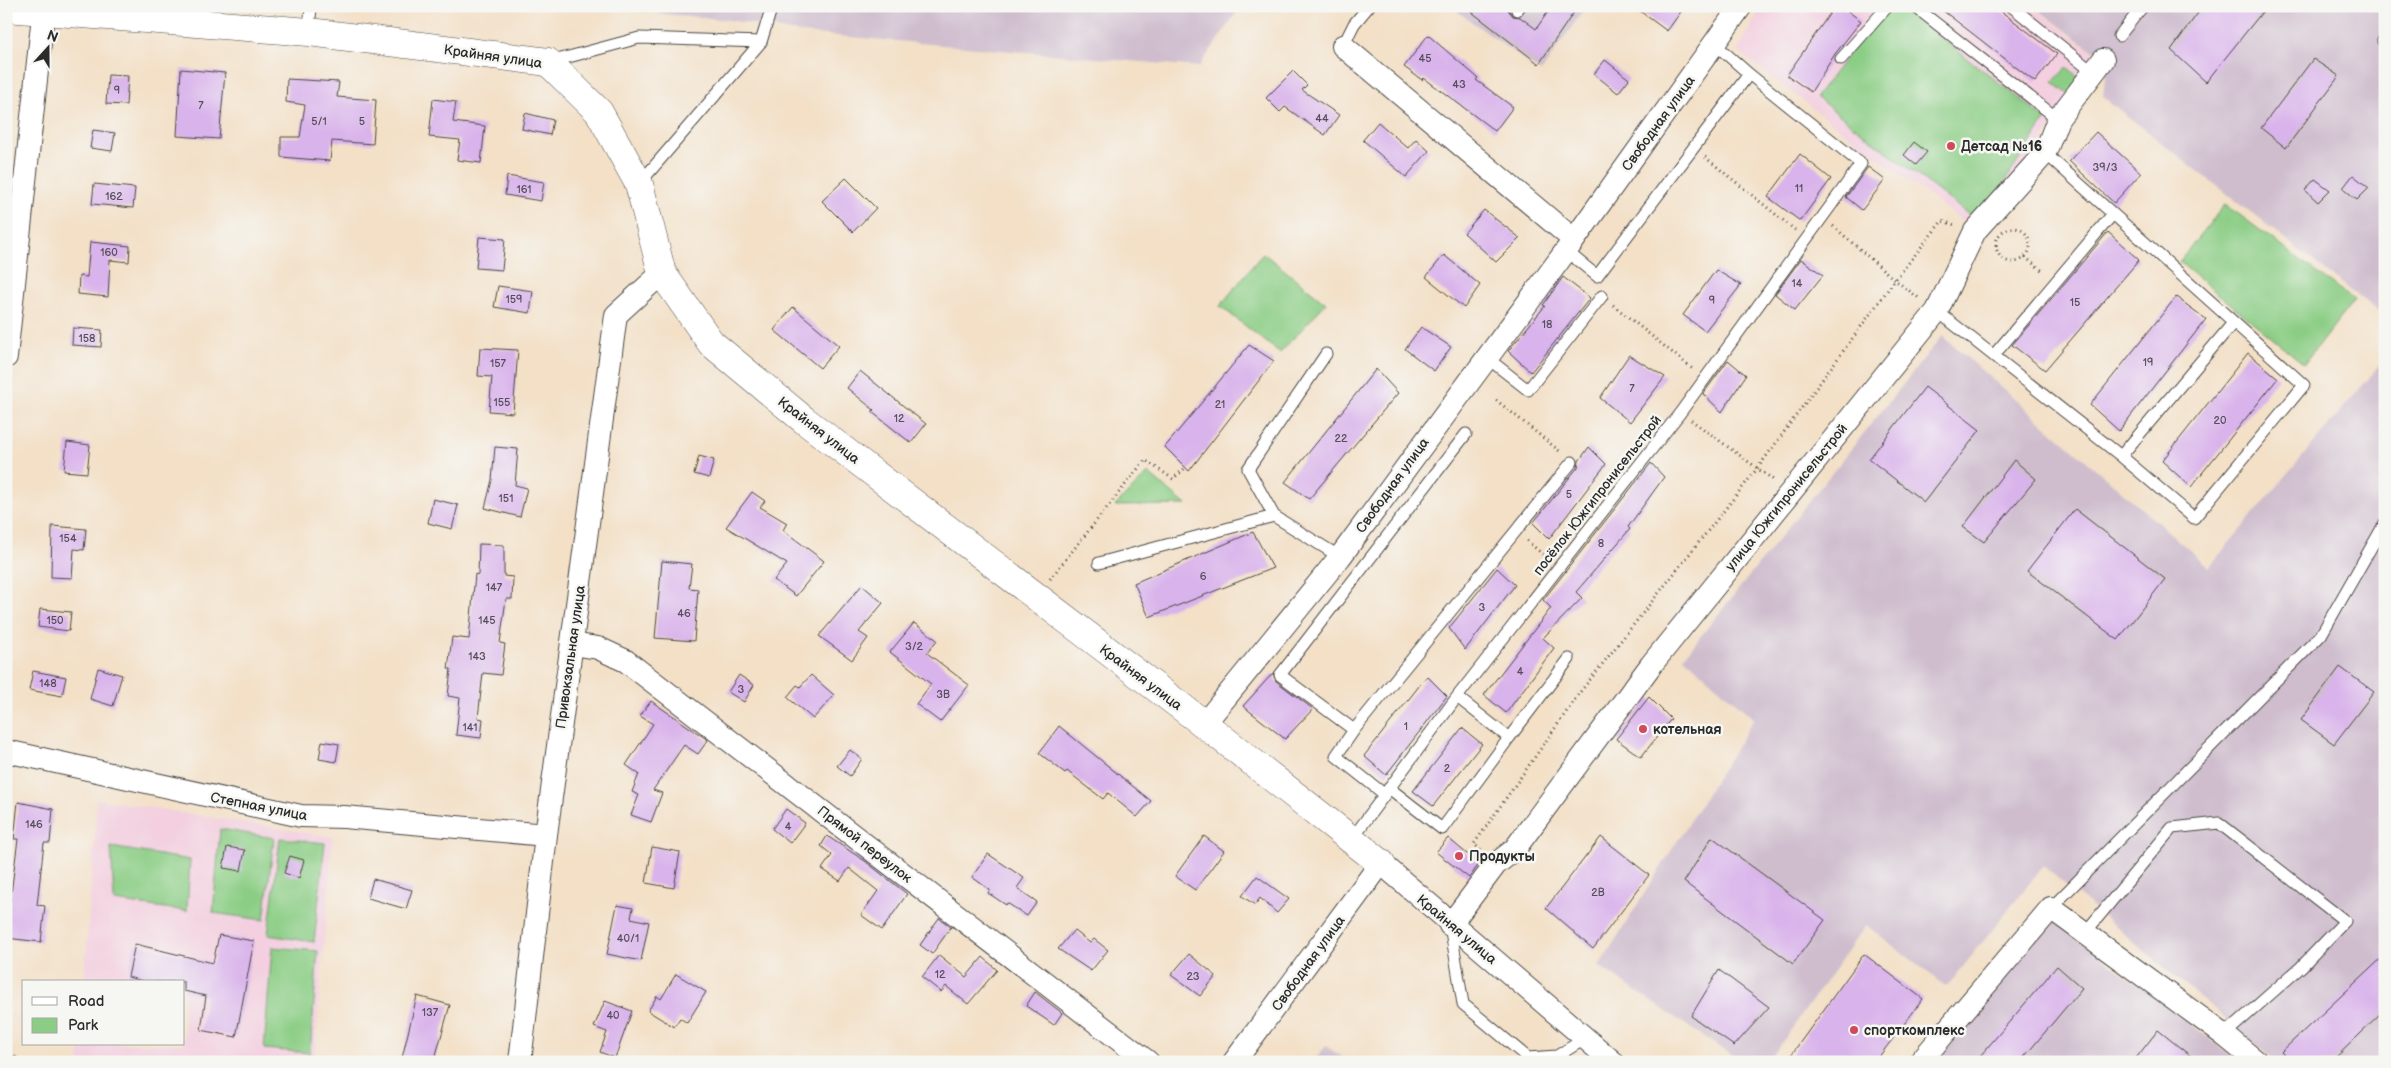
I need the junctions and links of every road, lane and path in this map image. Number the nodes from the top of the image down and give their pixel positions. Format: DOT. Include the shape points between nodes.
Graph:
graph roads {
  1 [pos="772,6"];
  2 [pos="1369,6"];
  3 [pos="1741,6"];
  4 [pos="1888,6"];
  5 [pos="1914,6"];
  6 [pos="2010,6"];
  7 [pos="2142,6"];
  8 [pos="6,8"];
  9 [pos="43,9"];
  10 [pos="310,19"];
  11 [pos="2119,36"];
  12 [pos="761,42"];
  13 [pos="1715,44"];
  14 [pos="1343,46"];
  15 [pos="1841,59"];
  16 [pos="548,62"];
  17 [pos="2098,66"];
  18 [pos="1749,74"];
  19 [pos="2058,119"];
  20 [pos="1692,147"];
  21 [pos="2045,153"];
  22 [pos="639,184"];
  23 [pos="2112,215"];
  24 [pos="1823,217"];
  25 [pos="1960,226"];
  26 [pos="1807,240"];
  27 [pos="1570,245"];
  28 [pos="2025,257"];
  29 [pos="662,273"];
  30 [pos="1896,280"];
  31 [pos="2056,281"];
  32 [pos="1602,296"];
  33 [pos="1936,310"];
  34 [pos="2233,323"];
  35 [pos="1326,354"];
  36 [pos="1994,355"];
  37 [pos="6,356"];
  38 [pos="1486,357"];
  39 [pos="1705,379"];
  40 [pos="1496,400"];
  41 [pos="1680,413"];
  42 [pos="1466,434"];
  43 [pos="2121,456"];
  44 [pos="1572,462"];
  45 [pos="1184,469"];
  46 [pos="1757,469"];
  47 [pos="1790,492"];
  48 [pos="1274,516"];
  49 [pos="2385,523"];
  50 [pos="1517,533"];
  51 [pos="1340,557"];
  52 [pos="1099,563"];
  53 [pos="1559,567"];
  54 [pos="1036,597"];
  55 [pos="572,644"];
  56 [pos="1570,659"];
  57 [pos="1457,697"];
  58 [pos="1204,724"];
  59 [pos="1354,730"];
  60 [pos="1509,738"];
  61 [pos="6,751"];
  62 [pos="1387,791"];
  63 [pos="546,835"];
  64 [pos="1351,840"];
  65 [pos="1381,864"];
  66 [pos="1496,864"];
  67 [pos="2051,908"];
  68 [pos="1450,925"];
  69 [pos="2084,934"];
  70 [pos="2224,1035"];
  71 [pos="1586,1038"];
  72 [pos="6,1061"];
  73 [pos="13,1062"];
  74 [pos="520,1062"];
  75 [pos="1148,1062"];
  76 [pos="1234,1062"];
  77 [pos="1613,1062"];
  78 [pos="1920,1062"];
  79 [pos="2257,1062"];
  1 -- 12 [label="lane"];
  2 -- 14 [label="lane" via="1354,24"];
  3 -- 13 [label="street, Свободная улица"];
  4 -- 15 [label="lane"];
  5 -- 19 [label="lane"];
  6 -- 17 [label="lane"];
  7 -- 11 [label="lane"];
  8 -- 9 [label="street, Крайняя улица"];
  9 -- 10 [label="street, Крайняя улица"];
  9 -- 37 [label="street"];
  10 -- 16 [label="street, Крайняя улица"];
  12 -- 16 [label="lane" via="639,38"];
  12 -- 22 [label="lane"];
  13 -- 18 [label="lane"];
  13 -- 27 [label="street, Свободная улица"];
  14 -- 27 [label="street"];
  16 -- 22 [label="street, Крайняя улица" via="598,112"];
  17 -- 19 [label="street, улица Южгипронисельстрой"];
  18 -- 20 [label="lane"];
  18 -- 24 [label="lane, посёлок Южгипронисельстрой" via="1861,164"];
  19 -- 21 [label="street, улица Южгипронисельстрой"];
  20 -- 26 [label="path"];
  20 -- 27 [label="lane" via="1597,276"];
  21 -- 23 [label="lane"];
  21 -- 33 [label="street, улица Южгипронисельстрой" via="1975,231"];
  22 -- 29 [label="street, Крайняя улица"];
  23 -- 31 [label="lane"];
  23 -- 34 [label="lane"];
  24 -- 26 [label="lane, посёлок Южгипронисельстрой"];
  24 -- 30 [label="path"];
  25 -- 30 [label="path" via="1942,222"];
  26 -- 39 [label="lane, посёлок Южгипронисельстрой"];
  27 -- 38 [label="street, Свободная улица"];
  28 -- 28 [label="path" via="2015,262 2001,257 1996,245 2001,234 2012,228 2026,234 2030,245"];
  28 -- 31 [label="path"];
  29 -- 54 [label="street, Крайняя улица" via="711,343 804,420"];
  29 -- 55 [label="street, Привокзальная улица" via="616,316"];
  30 -- 33 [label="path"];
  30 -- 46 [label="path"];
  31 -- 36 [label="lane"];
  32 -- 38 [label="lane" via="1528,390"];
  32 -- 39 [label="path"];
  33 -- 36 [label="lane"];
  33 -- 47 [label="street, улица Южгипронисельстрой"];
  34 -- 43 [label="lane"];
  34 -- 43 [label="lane" via="2304,385 2194,518"];
  35 -- 48 [label="lane" via="1248,469"];
  36 -- 43 [label="lane"];
  38 -- 51 [label="street, Свободная улица"];
  39 -- 41 [label="lane, посёлок Южгипронисельстрой"];
  40 -- 44 [label="path"];
  41 -- 46 [label="path"];
  41 -- 53 [label="lane, посёлок Южгипронисельстрой"];
  42 -- 59 [label="lane" via="1280,675"];
  44 -- 50 [label="lane"];
  45 -- 54 [label="path" via="1173,479 1145,460"];
  46 -- 47 [label="path"];
  46 -- 66 [label="path" via="1581,691 1474,844"];
  47 -- 66 [label="street, улица Южгипронисельстрой" via="1651,665 1514,850"];
  48 -- 51 [label="lane"];
  48 -- 52 [label="lane"];
  49 -- 67 [label="lane" via="2321,635"];
  50 -- 53 [label="path"];
  50 -- 59 [label="lane"];
  51 -- 58 [label="street, Свободная улица"];
  53 -- 57 [label="lane, посёлок Южгипронисельстрой"];
  54 -- 58 [label="street, Крайняя улица"];
  55 -- 63 [label="street, Привокзальная улица"];
  55 -- 75 [label="street, Прямой переулок" via="598,648 626,661"];
  56 -- 60 [label="lane"];
  57 -- 60 [label="lane"];
  57 -- 62 [label="lane, посёлок Южгипронисельстрой"];
  58 -- 64 [label="street, Крайняя улица"];
  59 -- 62 [label="lane" via="1336,756"];
  60 -- 62 [label="lane" via="1442,829"];
  61 -- 63 [label="street, Степная улица" via="301,816"];
  62 -- 64 [label="lane, посёлок Южгипронисельстрой"];
  63 -- 74 [label="street, Привокзальная улица"];
  64 -- 65 [label="street, Крайняя улица"];
  65 -- 68 [label="street, Крайняя улица"];
  65 -- 76 [label="street, Свободная улица"];
  66 -- 68 [label="street, улица Южгипронисельстрой"];
  67 -- 69 [label="street"];
  67 -- 78 [label="street"];
  68 -- 71 [label="street, Крайняя улица"];
  68 -- 71 [label="lane" via="1463,1004 1528,1058 1557,1056"];
  69 -- 70 [label="street"];
  69 -- 70 [label="lane" via="2172,828 2219,823 2344,921 2301,967"];
  70 -- 79 [label="street"];
  71 -- 77 [label="street, Крайняя улица"];
  72 -- 73 [label="lane"];
}
